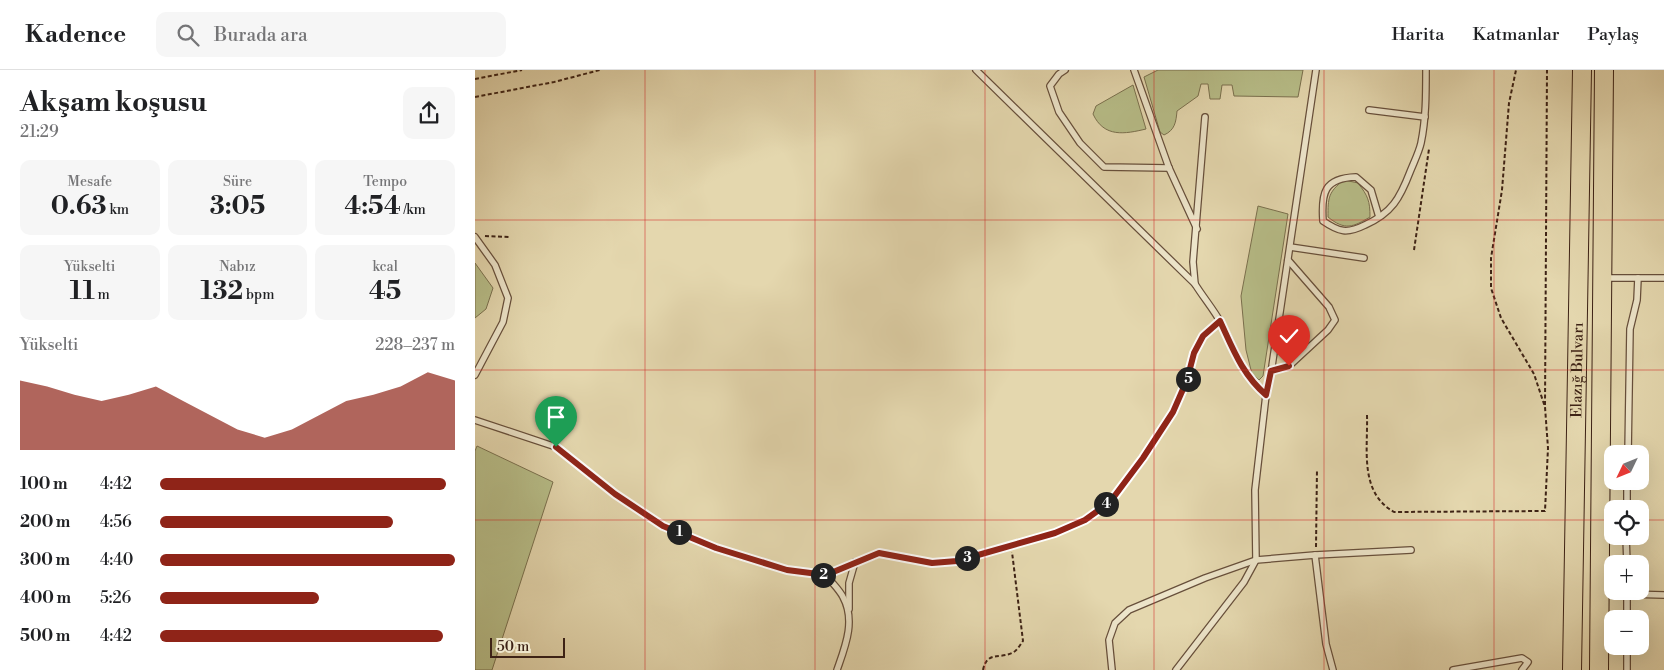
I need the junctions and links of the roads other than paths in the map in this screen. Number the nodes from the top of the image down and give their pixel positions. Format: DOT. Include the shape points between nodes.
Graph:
graph roads {
  1 [pos="976,70"];
  2 [pos="1065,70"];
  3 [pos="1134,70"];
  4 [pos="1316,70"];
  5 [pos="1426,70"];
  6 [pos="1583,70"];
  7 [pos="1604,70"];
  8 [pos="1369,110"];
  9 [pos="1205,117"];
  10 [pos="1425,118"];
  11 [pos="1169,168"];
  12 [pos="1379,218"];
  13 [pos="1197,229"];
  14 [pos="475,237"];
  15 [pos="1290,247"];
  16 [pos="1364,258"];
  17 [pos="1288,260"];
  18 [pos="1603,278"];
  19 [pos="1638,278"];
  20 [pos="1664,278"];
  21 [pos="1195,284"];
  22 [pos="1220,321"];
  23 [pos="1271,371"];
  24 [pos="475,375"];
  25 [pos="1266,395"];
  26 [pos="475,420"];
  27 [pos="1628,445"];
  28 [pos="1411,550"];
  29 [pos="1315,555"];
  30 [pos="1256,560"];
  31 [pos="855,562"];
  32 [pos="826,575"];
  33 [pos="1649,594"];
  34 [pos="1664,595"];
  35 [pos="849,614"];
  36 [pos="1627,655"];
  37 [pos="1490,667"];
  38 [pos="837,670"];
  39 [pos="1112,670"];
  40 [pos="1176,670"];
  41 [pos="1333,670"];
  42 [pos="1453,670"];
  43 [pos="1522,670"];
  44 [pos="1572,670"];
  45 [pos="1599,670"];
  46 [pos="1627,670"];
  1 -- 21 [label="lane"];
  2 -- 11 [label="lane" via="1050,86 1059,112 1080,143 1104,167"];
  3 -- 11 [label="lane"];
  4 -- 15 [label="lane"];
  5 -- 10 [label="lane"];
  6 -- 44 [label="main road, Elazığ Bulvarı"];
  7 -- 18 [label="main road, Elazığ Bulvarı"];
  8 -- 10 [label="lane"];
  9 -- 13 [label="lane"];
  10 -- 12 [label="lane" via="1421,144 1401,195"];
  11 -- 13 [label="lane"];
  12 -- 12 [label="lane" via="1352,232 1333,228 1323,221 1321,201 1327,186 1341,178 1356,177 1371,190"];
  13 -- 21 [label="lane" via="1193,262"];
  14 -- 24 [label="lane" via="495,265 508,298 503,322"];
  15 -- 16 [label="lane"];
  15 -- 17 [label="lane"];
  17 -- 23 [label="lane"];
  17 -- 23 [label="lane" via="1329,307 1335,320 1289,366"];
  18 -- 19 [label="lane"];
  18 -- 45 [label="main road, Elazığ Bulvarı"];
  19 -- 20 [label="lane"];
  19 -- 27 [label="lane" via="1630,329"];
  21 -- 22 [label="lane"];
  22 -- 25 [label="lane" via="1242,368"];
  22 -- 31 [label="lane" via="1203,336 1173,412 1143,458 1110,502 1085,520 1055,533 957,561 932,563 879,553"];
  23 -- 25 [label="lane"];
  25 -- 30 [label="lane" via="1255,490"];
  26 -- 32 [label="lane" via="556,447 615,494 663,526 716,548 787,570"];
  28 -- 29 [label="lane"];
  29 -- 30 [label="lane"];
  29 -- 41 [label="lane"];
  30 -- 39 [label="lane" via="1129,610 1115,623 1109,640"];
  30 -- 40 [label="lane" via="1245,582"];
  31 -- 32 [label="lane"];
  31 -- 35 [label="lane" via="849,583"];
  32 -- 35 [label="lane" via="843,596"];
  33 -- 34 [label="lane"];
  35 -- 38 [label="lane" via="847,639"];
  36 -- 46 [label="lane"];
  37 -- 42 [label="lane"];
  37 -- 43 [label="lane" via="1522,658 1528,662"];
}
